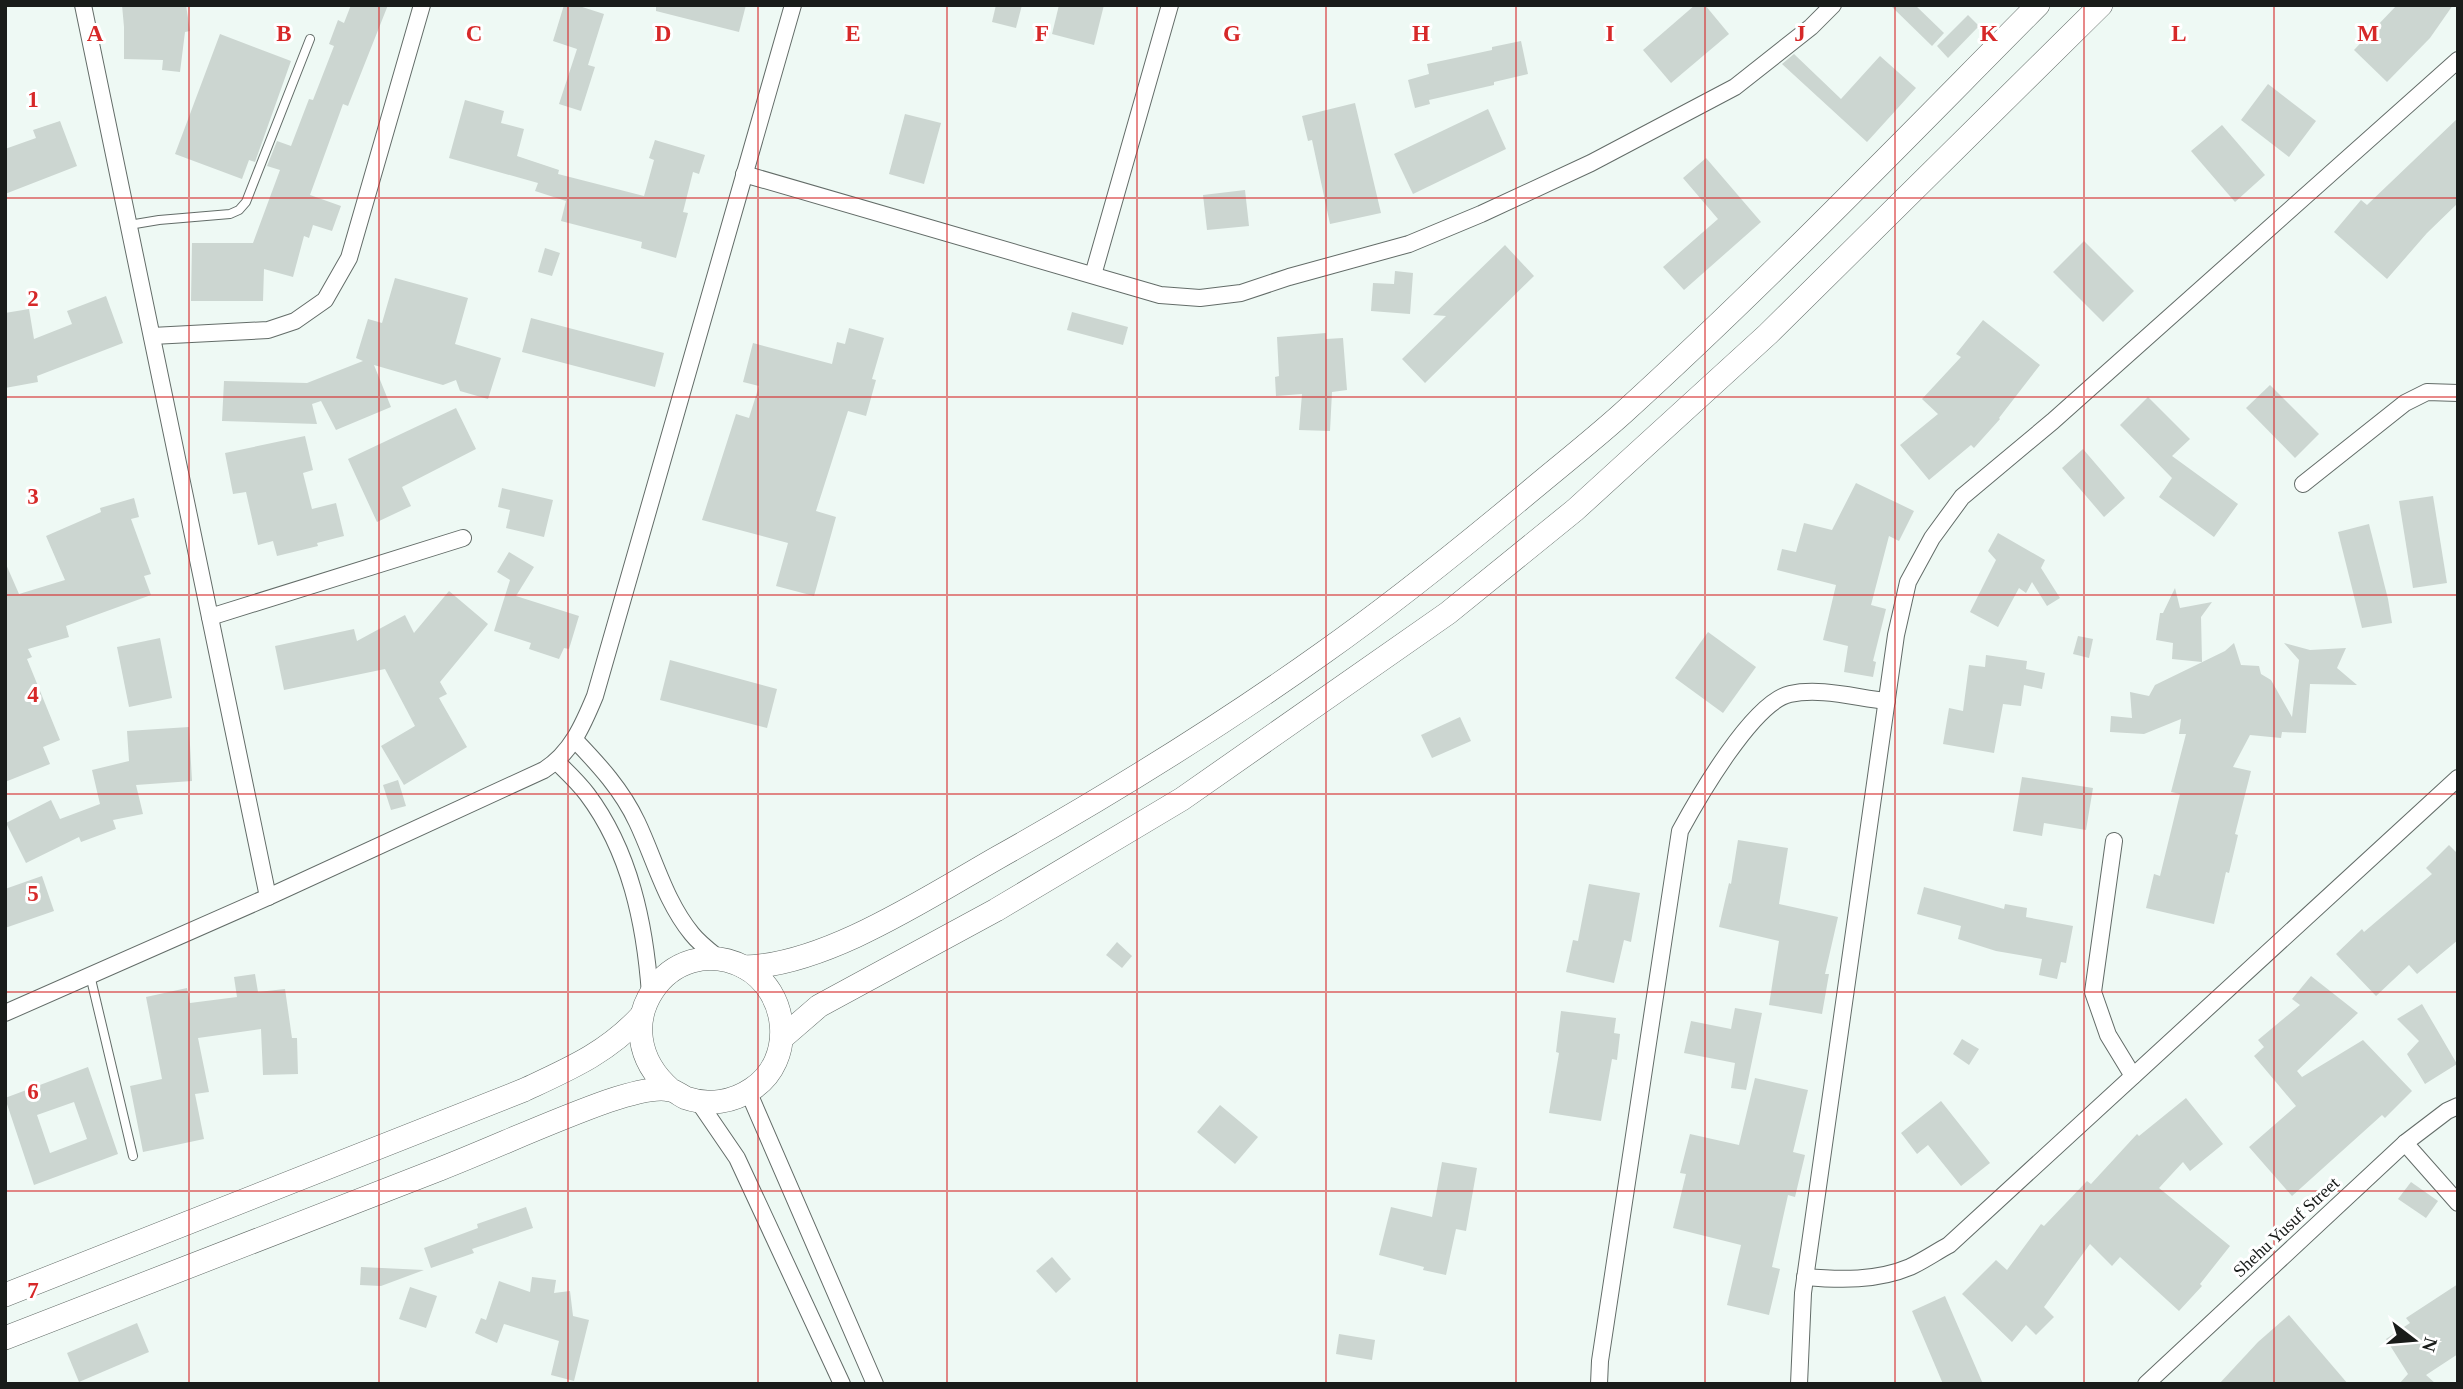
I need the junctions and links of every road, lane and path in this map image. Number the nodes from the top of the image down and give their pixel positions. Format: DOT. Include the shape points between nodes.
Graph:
graph roads {
  1 [pos="83,5"];
  2 [pos="422,5"];
  3 [pos="793,5"];
  4 [pos="1170,5"];
  5 [pos="1833,5"];
  6 [pos="2038,5"];
  7 [pos="2101,5"];
  8 [pos="310,39"];
  9 [pos="2458,60"];
  10 [pos="744,174"];
  11 [pos="129,225"];
  12 [pos="1093,275"];
  13 [pos="152,336"];
  14 [pos="2458,393"];
  15 [pos="2303,484"];
  16 [pos="463,538"];
  17 [pos="210,617"];
  18 [pos="1886,701"];
  19 [pos="575,740"];
  20 [pos="557,762"];
  21 [pos="2458,778"];
  22 [pos="2114,841"];
  23 [pos="268,897"];
  24 [pos="721,960"];
  25 [pos="744,967"];
  26 [pos="90,974"];
  27 [pos="650,993"];
  28 [pos="5,1013"];
  29 [pos="641,1016"];
  30 [pos="782,1038"];
  31 [pos="2133,1076"];
  32 [pos="671,1090"];
  33 [pos="748,1091"];
  34 [pos="698,1101"];
  35 [pos="2458,1106"];
  36 [pos="2405,1143"];
  37 [pos="133,1156"];
  38 [pos="2458,1203"];
  39 [pos="1805,1277"];
  40 [pos="5,1295"];
  41 [pos="5,1338"];
  42 [pos="842,1384"];
  43 [pos="875,1384"];
  44 [pos="1599,1384"];
  45 [pos="1799,1384"];
  46 [pos="2146,1384"];
  1 -- 11 [label="street"];
  2 -- 13 [label="street" via="363,215 349,258 326,300 295,321 268,330"];
  3 -- 10 [label="street"];
  4 -- 12 [label="street"];
  5 -- 12 [label="street" via="1735,87 1591,163 1409,244 1241,293 1200,298 1160,295"];
  6 -- 25 [label="main road" via="1754,290 1620,416 1455,554 1323,654 1178,751 917,904 796,960"];
  7 -- 30 [label="main road" via="1768,334 1575,510 1448,613 1182,799 996,910 818,1006"];
  8 -- 11 [label="lane" via="239,210"];
  9 -- 18 [label="street" via="1962,497 1908,582"];
  10 -- 12 [label="street"];
  10 -- 19 [label="street" via="595,696"];
  11 -- 13 [label="street"];
  13 -- 17 [label="street"];
  14 -- 15 [label="street" via="2427,392 2405,403"];
  16 -- 17 [label="street"];
  17 -- 23 [label="street"];
  18 -- 39 [label="street"];
  18 -- 44 [label="street" via="1788,694 1757,715 1703,788 1680,831"];
  19 -- 20 [label="street"];
  19 -- 24 [label="street" via="618,789 683,921"];
  20 -- 23 [label="street"];
  20 -- 27 [label="street" via="603,818 625,865 642,920"];
  21 -- 31 [label="street"];
  22 -- 31 [label="street" via="2093,992 2108,1035"];
  23 -- 26 [label="street"];
  24 -- 25 [label="main road"];
  24 -- 27 [label="main road" via="681,966"];
  25 -- 30 [label="main road" via="774,996"];
  26 -- 28 [label="street"];
  26 -- 37 [label="lane"];
  27 -- 29 [label="main road"];
  29 -- 32 [label="main road" via="642,1049 648,1065"];
  29 -- 40 [label="main road" via="605,1049 524,1090"];
  30 -- 33 [label="main road" via="773,1066"];
  31 -- 39 [label="street" via="1949,1245 1909,1268 1875,1276 1842,1280"];
  32 -- 34 [label="main road"];
  32 -- 41 [label="main road" via="607,1101"];
  33 -- 34 [label="main road" via="727,1101"];
  33 -- 43 [label="street"];
  34 -- 42 [label="street" via="737,1158"];
  35 -- 36 [label="street, Shehu Yusuf Street"];
  36 -- 38 [label="street"];
  36 -- 46 [label="street, Shehu Yusuf Street"];
  39 -- 45 [label="street"];
}
